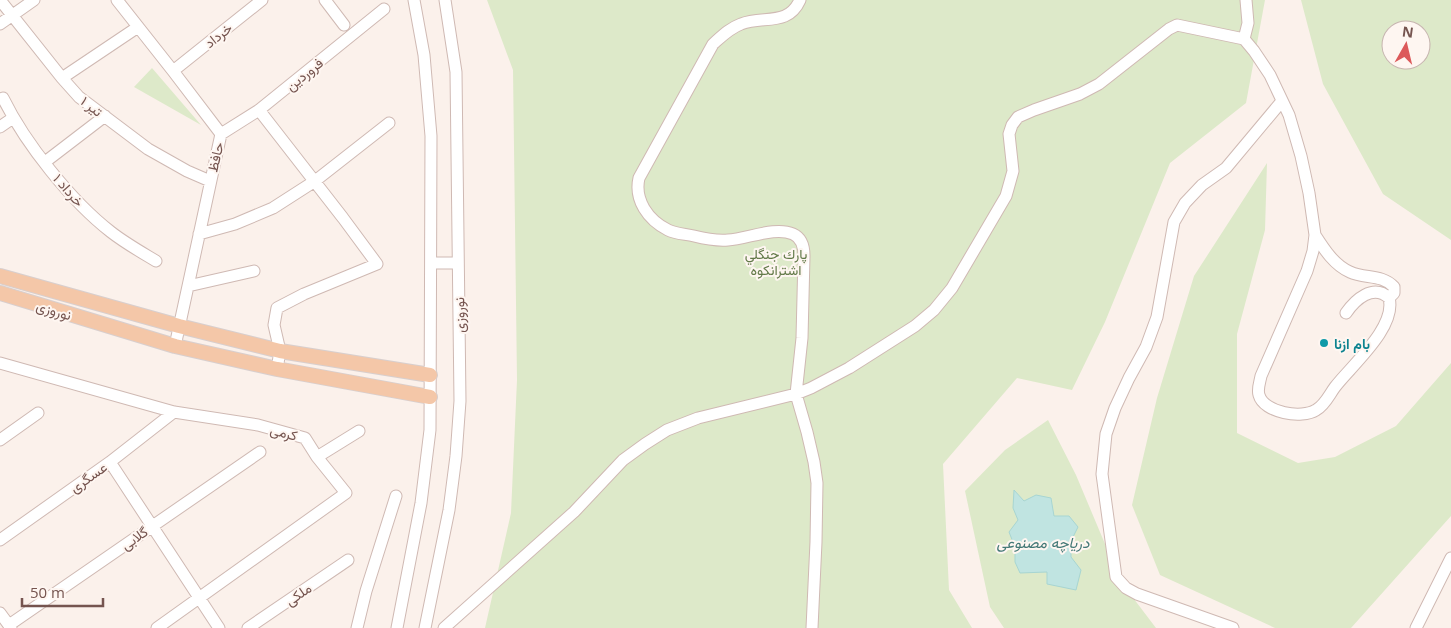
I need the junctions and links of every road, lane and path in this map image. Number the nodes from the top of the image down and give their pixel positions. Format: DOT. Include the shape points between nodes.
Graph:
graph roads {
  1 [pos="0,0"];
  2 [pos="34,0"];
  3 [pos="118,0"];
  4 [pos="262,0"];
  5 [pos="325,0"];
  6 [pos="414,0"];
  7 [pos="444,0"];
  8 [pos="800,0"];
  9 [pos="1246,0"];
  10 [pos="384,9"];
  11 [pos="12,16"];
  12 [pos="0,24"];
  13 [pos="138,26"];
  14 [pos="344,26"];
  15 [pos="1244,39"];
  16 [pos="174,70"];
  17 [pos="62,78"];
  18 [pos="3,98"];
  19 [pos="1282,101"];
  20 [pos="259,110"];
  21 [pos="105,116"];
  22 [pos="13,118"];
  23 [pos="389,123"];
  24 [pos="0,127"];
  25 [pos="220,134"];
  26 [pos="46,162"];
  27 [pos="210,181"];
  28 [pos="315,181"];
  29 [pos="199,234"];
  30 [pos="1314,235"];
  31 [pos="156,261"];
  32 [pos="431,263"];
  33 [pos="458,263"];
  34 [pos="254,271"];
  35 [pos="0,276"];
  36 [pos="188,286"];
  37 [pos="0,293"];
  38 [pos="1389,298"];
  39 [pos="1346,314"];
  40 [pos="179,326"];
  41 [pos="175,346"];
  42 [pos="280,351"];
  43 [pos="0,363"];
  44 [pos="278,369"];
  45 [pos="430,375"];
  46 [pos="796,394"];
  47 [pos="430,397"];
  48 [pos="174,412"];
  49 [pos="38,413"];
  50 [pos="359,431"];
  51 [pos="0,440"];
  52 [pos="260,452"];
  53 [pos="317,457"];
  54 [pos="110,462"];
  55 [pos="396,496"];
  56 [pos="152,526"];
  57 [pos="0,540"];
  58 [pos="1451,558"];
  59 [pos="348,560"];
  60 [pos="200,599"];
  61 [pos="0,612"];
  62 [pos="10,626"];
  63 [pos="157,628"];
  64 [pos="219,628"];
  65 [pos="248,628"];
  66 [pos="357,628"];
  67 [pos="397,628"];
  68 [pos="425,628"];
  69 [pos="444,628"];
  70 [pos="812,628"];
  71 [pos="1233,628"];
  72 [pos="1416,628"];
  1 -- 11 [label="street, تیر ۱"];
  2 -- 11 [label="street"];
  3 -- 13 [label="street, حافظ"];
  4 -- 16 [label="street, خرداد"];
  5 -- 14 [label="street"];
  6 -- 32 [label="street, نوروزی" via="424,55 431,136"];
  7 -- 33 [label="street, نوروزی" via="456,72"];
  8 -- 46 [label="street" via="789,15 742,23 713,44 637,187 644,208 654,221 670,231 730,240 778,231 794,234 800,239 804,246 802,338"];
  9 -- 15 [label="street" via="1248,23"];
  10 -- 20 [label="street, فروردین"];
  11 -- 12 [label="street"];
  11 -- 17 [label="street, تیر ۱"];
  13 -- 16 [label="street, حافظ"];
  13 -- 17 [label="street"];
  15 -- 19 [label="street" via="1270,75"];
  15 -- 46 [label="street" via="1177,25 1099,84 1018,118 1009,134 1013,171 1006,196 952,288 915,326 849,368"];
  16 -- 25 [label="street, حافظ"];
  17 -- 21 [label="street, تیر ۱" via="79,97"];
  18 -- 22 [label="street, خرداد ۱"];
  19 -- 30 [label="street" via="1302,156"];
  19 -- 71 [label="street" via="1226,168 1202,185 1185,203 1174,222 1157,317 1146,347 1115,408 1106,434 1102,474 1116,577 1137,594"];
  20 -- 25 [label="street, فروردین"];
  20 -- 28 [label="street"];
  21 -- 26 [label="street"];
  21 -- 27 [label="street, تیر ۱" via="148,149"];
  22 -- 24 [label="street"];
  22 -- 26 [label="street, خرداد ۱"];
  23 -- 28 [label="street"];
  25 -- 27 [label="street, حافظ"];
  26 -- 31 [label="street, خرداد ۱" via="79,204 112,232"];
  27 -- 29 [label="street, حافظ"];
  28 -- 29 [label="street" via="272,208 235,224"];
  28 -- 42 [label="street" via="377,264 277,308 274,325"];
  29 -- 36 [label="street, حافظ"];
  30 -- 38 [label="street" via="1326,253 1350,273 1389,282 1394,287"];
  30 -- 38 [label="street" via="1306,271 1261,376 1258,388 1263,403 1286,414 1306,415 1315,411 1385,324 1390,312"];
  32 -- 33 [label="street"];
  32 -- 45 [label="street, نوروزی"];
  33 -- 68 [label="street, نوروزی" via="460,401 456,456 449,510"];
  34 -- 36 [label="street"];
  35 -- 40 [label="main road, نوروزی"];
  36 -- 40 [label="street, حافظ"];
  37 -- 41 [label="main road, نوروزی"];
  38 -- 39 [label="street" via="1379,292 1362,296"];
  40 -- 41 [label="street, حافظ"];
  40 -- 42 [label="main road, نوروزی"];
  41 -- 44 [label="main road, نوروزی"];
  42 -- 44 [label="street"];
  42 -- 45 [label="main road, نوروزی"];
  43 -- 48 [label="street, کرمی"];
  44 -- 47 [label="main road, نوروزی"];
  45 -- 47 [label="street, نوروزی"];
  46 -- 69 [label="street" via="698,418 667,430 645,444 623,460 574,512"];
  46 -- 70 [label="street" via="810,442 816,483"];
  47 -- 67 [label="street, نوروزی" via="430,430 421,503"];
  48 -- 53 [label="street, کرمی" via="258,425 305,438"];
  48 -- 54 [label="street, عسگری"];
  49 -- 51 [label="street"];
  50 -- 53 [label="street"];
  52 -- 56 [label="street, گلابی"];
  53 -- 60 [label="street, کرمی" via="346,493"];
  54 -- 56 [label="street"];
  54 -- 57 [label="street, عسگری"];
  55 -- 66 [label="street"];
  56 -- 60 [label="street"];
  56 -- 62 [label="street, گلابی"];
  58 -- 72 [label="street"];
  59 -- 65 [label="street, ملکی"];
  60 -- 63 [label="street, کرمی"];
  60 -- 64 [label="street"];
  61 -- 62 [label="street"];
}
